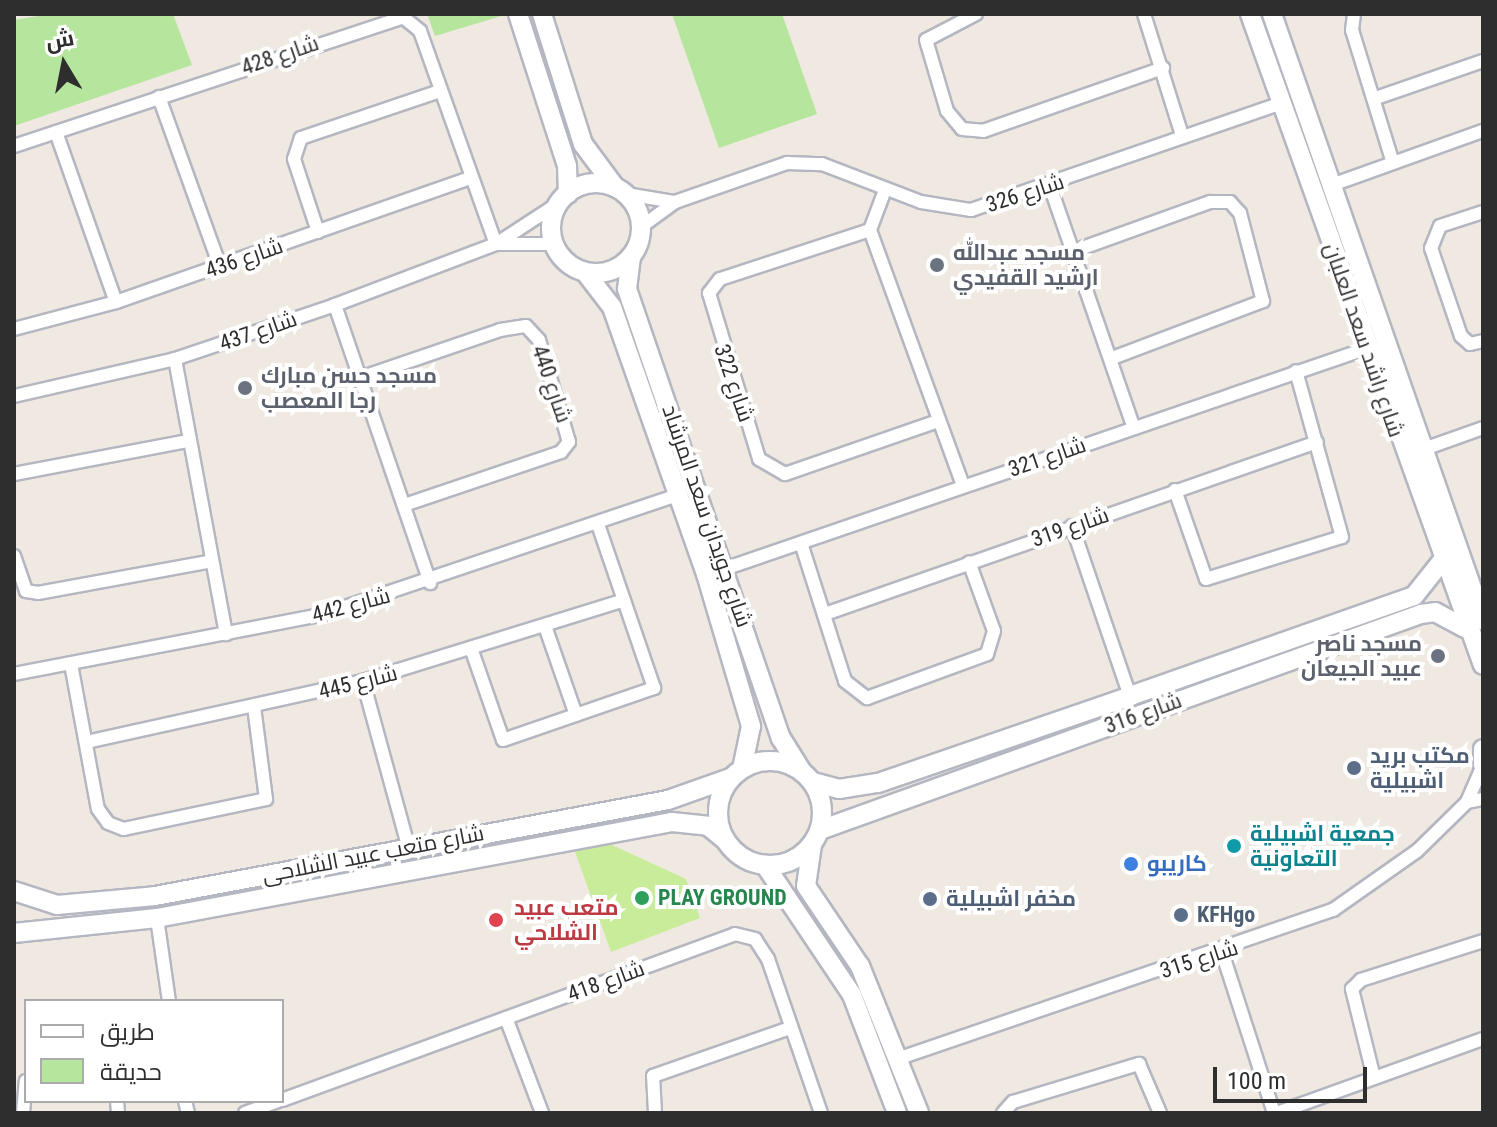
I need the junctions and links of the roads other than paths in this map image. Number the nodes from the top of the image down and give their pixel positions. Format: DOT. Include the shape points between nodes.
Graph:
graph roads {
  1 [pos="518,14"];
  2 [pos="542,14"];
  3 [pos="976,14"];
  4 [pos="1144,14"];
  5 [pos="1250,14"];
  6 [pos="1272,14"];
  7 [pos="1354,14"];
  8 [pos="1483,61"];
  9 [pos="1163,68"];
  10 [pos="440,91"];
  11 [pos="159,97"];
  12 [pos="1376,98"];
  13 [pos="1281,103"];
  14 [pos="1483,131"];
  15 [pos="56,132"];
  16 [pos="1182,135"];
  17 [pos="14,146"];
  18 [pos="1393,163"];
  19 [pos="471,178"];
  20 [pos="1050,186"];
  21 [pos="1329,186"];
  22 [pos="885,190"];
  23 [pos="620,191"];
  24 [pos="563,198"];
  25 [pos="675,202"];
  26 [pos="1483,212"];
  27 [pos="641,227"];
  28 [pos="870,230"];
  29 [pos="318,232"];
  30 [pos="496,244"];
  31 [pos="554,244"];
  32 [pos="1074,251"];
  33 [pos="631,257"];
  34 [pos="220,266"];
  35 [pos="585,272"];
  36 [pos="116,302"];
  37 [pos="335,305"];
  38 [pos="14,329"];
  39 [pos="1483,341"];
  40 [pos="1368,348"];
  41 [pos="1112,358"];
  42 [pos="175,359"];
  43 [pos="1296,371"];
  44 [pos="360,378"];
  45 [pos="14,396"];
  46 [pos="935,422"];
  47 [pos="1134,428"];
  48 [pos="1483,428"];
  49 [pos="187,441"];
  50 [pos="1317,442"];
  51 [pos="1424,449"];
  52 [pos="14,474"];
  53 [pos="963,485"];
  54 [pos="1175,490"];
  55 [pos="677,495"];
  56 [pos="404,505"];
  57 [pos="598,524"];
  58 [pos="1072,526"];
  59 [pos="801,543"];
  60 [pos="14,556"];
  61 [pos="212,561"];
  62 [pos="969,562"];
  63 [pos="1441,562"];
  64 [pos="727,568"];
  65 [pos="430,583"];
  66 [pos="1414,596"];
  67 [pos="624,600"];
  68 [pos="825,614"];
  69 [pos="1421,614"];
  70 [pos="1483,620"];
  71 [pos="545,626"];
  72 [pos="1465,628"];
  73 [pos="226,634"];
  74 [pos="472,651"];
  75 [pos="71,664"];
  76 [pos="1483,665"];
  77 [pos="14,674"];
  78 [pos="363,681"];
  79 [pos="1130,696"];
  80 [pos="254,707"];
  81 [pos="576,715"];
  82 [pos="86,742"];
  83 [pos="1483,749"];
  84 [pos="1483,765"];
  85 [pos="736,774"];
  86 [pos="807,777"];
  87 [pos="878,783"];
  88 [pos="1483,799"];
  89 [pos="1467,802"];
  90 [pos="881,807"];
  91 [pos="816,838"];
  92 [pos="724,839"];
  93 [pos="408,846"];
  94 [pos="765,865"];
  95 [pos="14,891"];
  96 [pos="157,918"];
  97 [pos="14,933"];
  98 [pos="1483,941"];
  99 [pos="1222,952"];
  100 [pos="169,999"];
  101 [pos="506,1018"];
  102 [pos="790,1028"];
  103 [pos="1483,1039"];
  104 [pos="900,1058"];
  105 [pos="1374,1078"];
  106 [pos="284,1099"];
  107 [pos="272,1103"];
  108 [pos="245,1113"];
  109 [pos="542,1113"];
  110 [pos="655,1113"];
  111 [pos="821,1113"];
  112 [pos="897,1113"];
  113 [pos="919,1113"];
  114 [pos="1003,1113"];
  115 [pos="1160,1113"];
  116 [pos="1275,1113"];
  1 -- 24 [label="street" via="567,166"];
  2 -- 23 [label="street" via="583,144"];
  3 -- 9 [label="street" via="926,40 947,111 962,129 983,131"];
  4 -- 9 [label="street"];
  5 -- 13 [label="street, شارع راشد سعد العلبان"];
  6 -- 21 [label="street, شارع راشد سعد العلبان"];
  7 -- 12 [label="street" via="1352,30"];
  8 -- 12 [label="street"];
  9 -- 16 [label="street"];
  10 -- 11 [label="street, شارع 428" via="420,31 403,17"];
  10 -- 19 [label="street, شارع 428"];
  10 -- 29 [label="street" via="301,138 294,159"];
  11 -- 15 [label="street, شارع 428"];
  11 -- 34 [label="street"];
  12 -- 18 [label="street"];
  13 -- 16 [label="street, شارع 326"];
  13 -- 40 [label="street, شارع راشد سعد العلبان"];
  14 -- 18 [label="street"];
  15 -- 17 [label="street, شارع 428"];
  15 -- 36 [label="street"];
  16 -- 20 [label="street, شارع 326"];
  18 -- 21 [label="street"];
  19 -- 29 [label="street, شارع 436"];
  19 -- 30 [label="street, شارع 428"];
  20 -- 22 [label="street, شارع 326" via="971,210"];
  20 -- 32 [label="street"];
  21 -- 51 [label="street, شارع راشد سعد العلبان"];
  22 -- 25 [label="street, شارع 326" via="822,164 787,163"];
  22 -- 28 [label="street"];
  23 -- 24 [label="street" via="590,184"];
  23 -- 25 [label="street, شارع 326"];
  23 -- 27 [label="street"];
  24 -- 30 [label="street, شارع 437"];
  24 -- 31 [label="street"];
  25 -- 27 [label="street, شارع 326"];
  26 -- 39 [label="street" via="1440,226 1431,248 1461,336 1470,344"];
  27 -- 33 [label="street"];
  28 -- 46 [label="street"];
  28 -- 46 [label="street, شارع 322" via="720,279 709,293 759,459 785,474"];
  29 -- 34 [label="street, شارع 436"];
  30 -- 31 [label="street, شارع 437"];
  30 -- 37 [label="street, شارع 437"];
  31 -- 35 [label="street"];
  32 -- 41 [label="street"];
  32 -- 41 [label="street" via="1210,202 1230,202 1240,213 1263,301"];
  33 -- 35 [label="street" via="610,271"];
  33 -- 64 [label="street, شارع جويدان سعد المرشاد" via="627,289"];
  34 -- 36 [label="street, شارع 436"];
  35 -- 55 [label="street, شارع جويدان سعد المرشاد" via="612,307"];
  36 -- 38 [label="street, شارع 436"];
  37 -- 42 [label="street, شارع 437"];
  37 -- 44 [label="street"];
  40 -- 43 [label="street, شارع 321"];
  40 -- 63 [label="street, شارع راشد سعد العلبان"];
  41 -- 47 [label="street"];
  42 -- 45 [label="street, شارع 437"];
  42 -- 49 [label="street"];
  43 -- 47 [label="street, شارع 321"];
  43 -- 50 [label="street"];
  44 -- 56 [label="street"];
  44 -- 56 [label="street, شارع 440" via="500,330 526,326 539,340 569,442 561,452"];
  46 -- 53 [label="street"];
  47 -- 53 [label="street, شارع 321"];
  48 -- 51 [label="street"];
  49 -- 52 [label="street"];
  49 -- 61 [label="street"];
  50 -- 54 [label="street, شارع 319"];
  50 -- 54 [label="street" via="1342,537 1217,581 1197,566"];
  51 -- 70 [label="street, شارع راشد سعد العلبان"];
  53 -- 59 [label="street, شارع 321"];
  54 -- 58 [label="street, شارع 319"];
  55 -- 57 [label="street, شارع 442"];
  55 -- 85 [label="street, شارع جويدان سعد المرشاد" via="747,709 751,746"];
  56 -- 65 [label="street"];
  57 -- 65 [label="street, شارع 442"];
  57 -- 67 [label="street"];
  58 -- 62 [label="street, شارع 319"];
  58 -- 79 [label="street"];
  59 -- 64 [label="street, شارع 321"];
  59 -- 68 [label="street"];
  60 -- 61 [label="street" via="26,591 38,593"];
  61 -- 73 [label="street"];
  62 -- 68 [label="street, شارع 319"];
  62 -- 68 [label="street" via="994,631 987,654 867,698 845,681"];
  63 -- 66 [label="street"];
  63 -- 72 [label="street, شارع راشد سعد العلبان"];
  64 -- 86 [label="street, شارع جويدان سعد المرشاد" via="781,738"];
  65 -- 73 [label="street, شارع 442"];
  66 -- 69 [label="street"];
  66 -- 79 [label="street, شارع 316"];
  67 -- 71 [label="street, شارع 445"];
  67 -- 81 [label="street" via="654,688"];
  69 -- 72 [label="street" via="1435,612"];
  69 -- 90 [label="street, شارع 316"];
  71 -- 74 [label="street, شارع 445"];
  71 -- 81 [label="street"];
  72 -- 76 [label="street, شارع راشد سعد العلبان"];
  73 -- 75 [label="street, شارع 442"];
  74 -- 78 [label="street, شارع 445"];
  74 -- 81 [label="street" via="503,740"];
  75 -- 77 [label="street, شارع 442"];
  75 -- 82 [label="street"];
  78 -- 80 [label="street, شارع 445"];
  78 -- 93 [label="street"];
  79 -- 87 [label="street, شارع 316"];
  80 -- 82 [label="street, شارع 445"];
  80 -- 82 [label="street" via="267,788 256,806 124,829 108,823"];
  83 -- 84 [label="street"];
  84 -- 89 [label="street, شارع 315"];
  85 -- 86 [label="street" via="772,761"];
  85 -- 92 [label="street" via="718,808"];
  85 -- 93 [label="street, شارع متعب عبيد الشلاحى" via="668,800"];
  86 -- 87 [label="street, شارع 316" via="839,789"];
  86 -- 91 [label="street"];
  87 -- 90 [label="street" via="873,797"];
  88 -- 89 [label="street"];
  89 -- 99 [label="street, شارع 315" via="1376,886 1333,910"];
  90 -- 91 [label="street, شارع 316"];
  91 -- 94 [label="street" via="791,861"];
  91 -- 104 [label="street" via="806,886 860,966"];
  92 -- 94 [label="street"];
  92 -- 96 [label="street, شارع متعب عبيد الشلاحى" via="708,826 672,822"];
  93 -- 95 [label="street, شارع متعب عبيد الشلاحى" via="109,902 57,905"];
  94 -- 112 [label="street" via="852,995"];
  96 -- 97 [label="street, شارع متعب عبيد الشلاحى"];
  96 -- 100 [label="street"];
  98 -- 105 [label="street" via="1361,980 1352,989"];
  99 -- 104 [label="street, شارع 315"];
  99 -- 116 [label="street"];
  101 -- 102 [label="street, شارع 418" via="735,934 755,939 768,959"];
  101 -- 106 [label="street, شارع 418"];
  101 -- 109 [label="street"];
  102 -- 110 [label="street" via="653,1076"];
  102 -- 111 [label="street, شارع 418"];
  103 -- 105 [label="street"];
  104 -- 113 [label="street"];
  105 -- 116 [label="street"];
  107 -- 108 [label="street, شارع 418"];
  114 -- 115 [label="street" via="1013,1102 1139,1064"];
}
